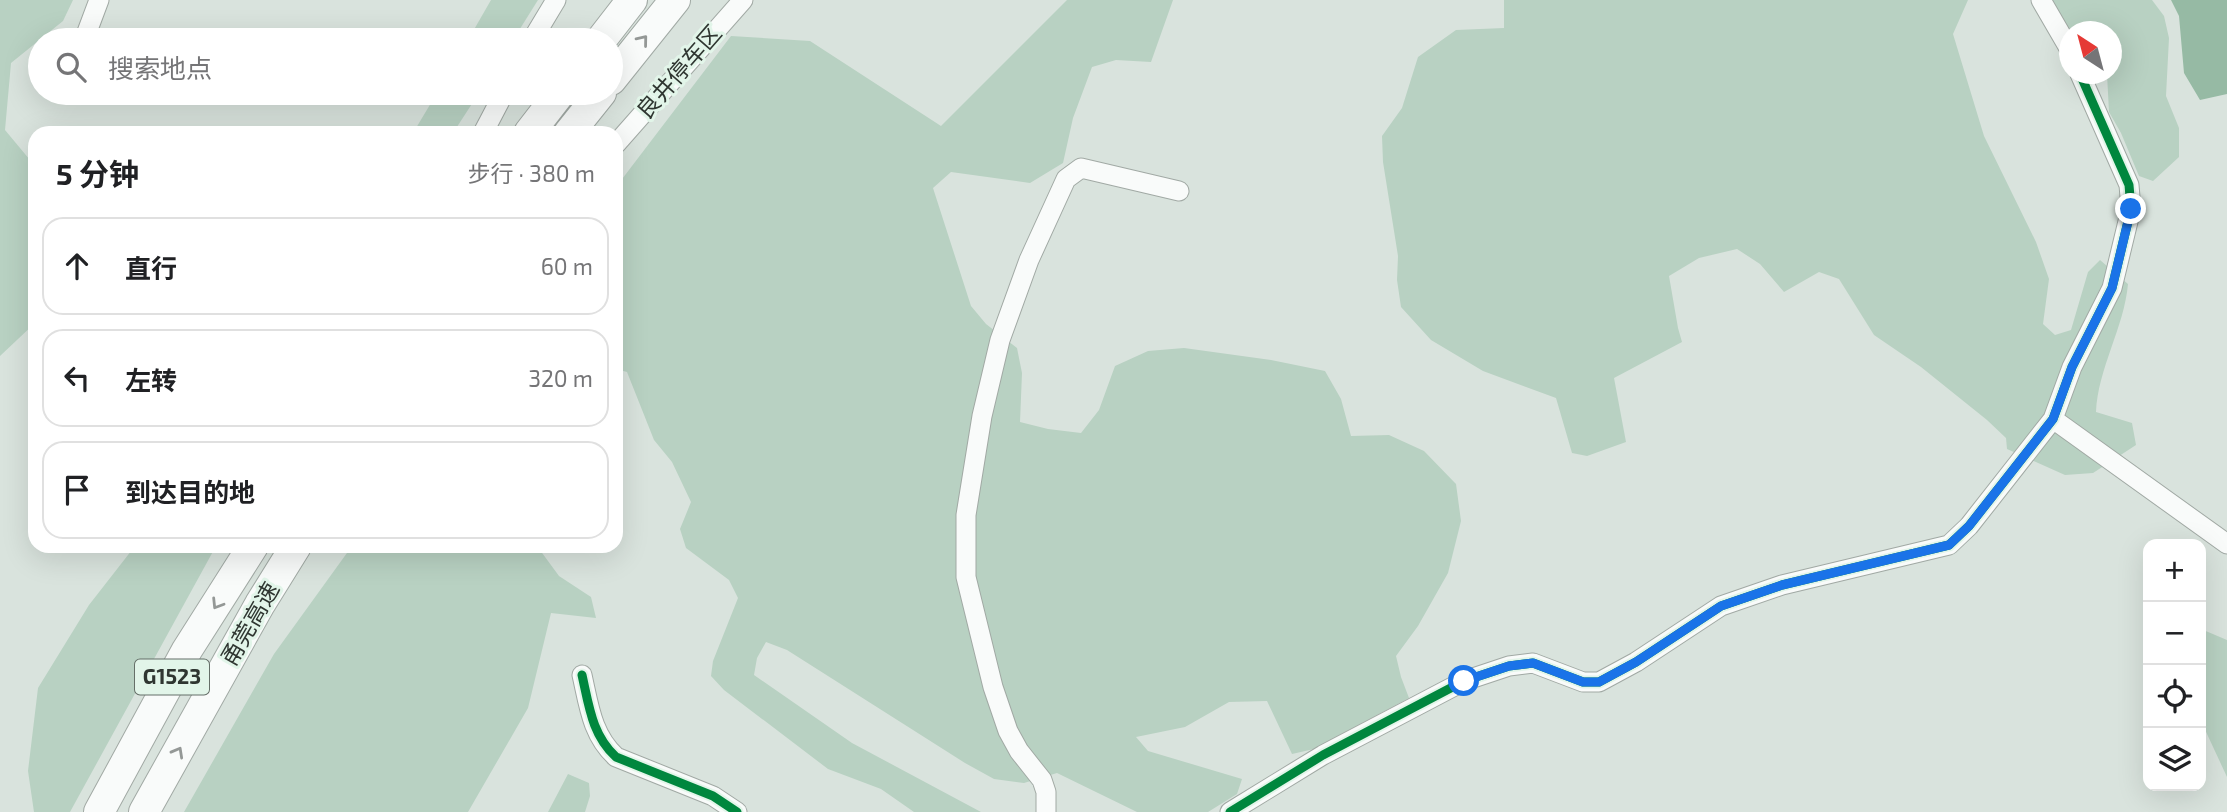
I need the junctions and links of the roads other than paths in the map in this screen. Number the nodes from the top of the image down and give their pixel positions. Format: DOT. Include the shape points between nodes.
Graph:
graph roads {
  1 [pos="99,0"];
  2 [pos="556,0"];
  3 [pos="632,0"];
  4 [pos="675,0"];
  5 [pos="743,0"];
  6 [pos="2041,0"];
  7 [pos="88,28"];
  8 [pos="538,28"];
  9 [pos="610,28"];
  10 [pos="2059,31"];
  11 [pos="623,65"];
  12 [pos="2084,84"];
  13 [pos="498,105"];
  14 [pos="551,105"];
  15 [pos="591,105"];
  16 [pos="487,126"];
  17 [pos="534,126"];
  18 [pos="575,126"];
  19 [pos="623,136"];
  20 [pos="1179,191"];
  21 [pos="2053,419"];
  22 [pos="2227,544"];
  23 [pos="249,553"];
  24 [pos="292,553"];
  25 [pos="297,553"];
  26 [pos="260,604"];
  27 [pos="582,676"];
  28 [pos="99,812"];
  29 [pos="144,812"];
  30 [pos="737,812"];
  31 [pos="1046,812"];
  32 [pos="1230,812"];
  1 -- 7 [label="street"];
  2 -- 8 [label="street"];
  3 -- 9 [label="highway"];
  11 -- 4 [label="highway, one-way"];
  5 -- 19 [label="street, 良井停车区"];
  6 -- 10 [label="street"];
  12 -- 21 [label="street" via="2129,185 2131,209 2112,288 2072,367"];
  13 -- 16 [label="street"];
  14 -- 17 [label="highway"];
  15 -- 18 [label="highway"];
  20 -- 31 [label="street" via="1081,168 1066,179 1029,260 1000,340 982,416 966,515 966,577 993,687 1008,731 1042,780"];
  21 -- 22 [label="street"];
  21 -- 32 [label="street" via="1949,545 1782,585 1721,606 1599,682 1583,682 1533,663 1464,681 1323,755"];
  23 -- 28 [label="highway, 甬莞高速 / G1523, one-way" via="187,650"];
  24 -- 26 [label="highway, 甬莞高速 / G1523"];
  25 -- 26 [label="street"];
  29 -- 26 [label="highway, 甬莞高速 / G1523, one-way"];
  27 -- 30 [label="street" via="594,728 616,757 713,796"];
}
